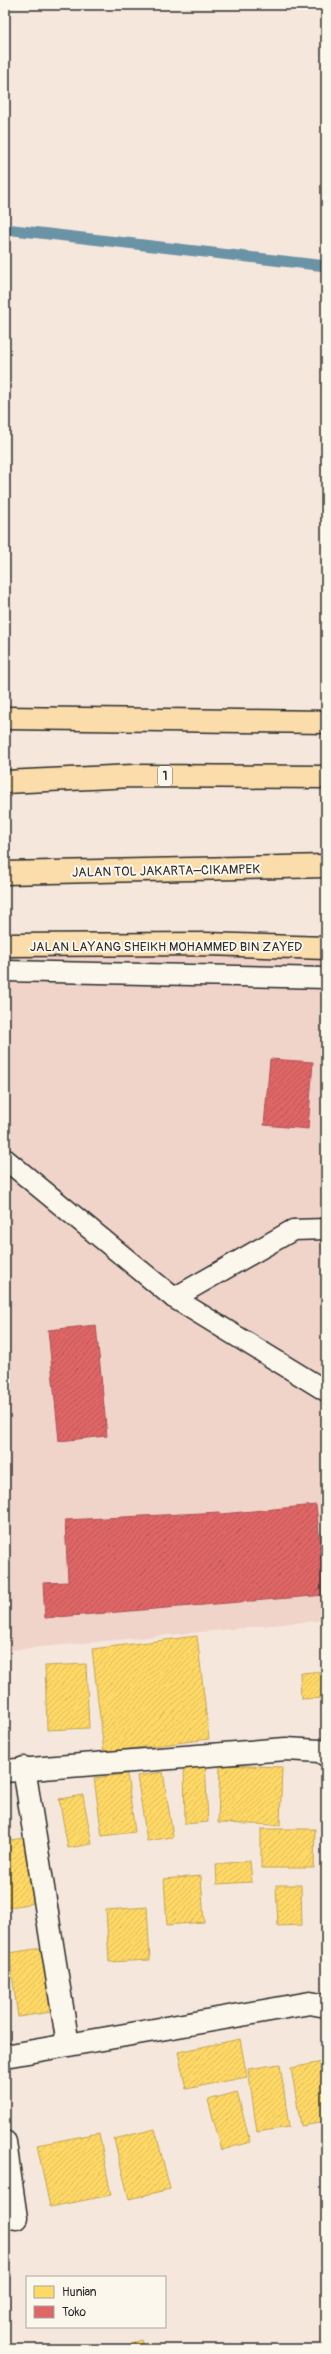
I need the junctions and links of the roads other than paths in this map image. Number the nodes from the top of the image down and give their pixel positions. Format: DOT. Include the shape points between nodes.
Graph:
graph roads {
  1 [pos="5,718"];
  2 [pos="326,722"];
  3 [pos="326,777"];
  4 [pos="5,782"];
  5 [pos="326,866"];
  6 [pos="5,874"];
  7 [pos="5,945"];
  8 [pos="326,948"];
  9 [pos="5,971"];
  10 [pos="326,978"];
  11 [pos="5,1159"];
  12 [pos="326,1229"];
  13 [pos="174,1298"];
  14 [pos="326,1391"];
  15 [pos="326,1755"];
  16 [pos="15,1770"];
  17 [pos="326,2006"];
  18 [pos="68,2045"];
  19 [pos="5,2056"];
  20 [pos="5,2142"];
  21 [pos="16,2218"];
  1 -- 2 [label="highway"];
  3 -- 4 [label="highway, 1" via="133,776"];
  5 -- 6 [label="highway, JALAN TOL JAKARTA–CIKAMPEK"];
  7 -- 8 [label="highway, JALAN LAYANG SHEIKH MOHAMMED BIN ZAYED" via="206,944"];
  9 -- 10 [label="lane"];
  11 -- 13 [label="lane"];
  12 -- 13 [label="lane" via="292,1230"];
  13 -- 14 [label="lane"];
  15 -- 16 [label="street" via="320,1751 286,1749"];
  16 -- 18 [label="street"];
  17 -- 18 [label="street" via="310,2003"];
  18 -- 19 [label="street"];
  20 -- 21 [label="street"];
}
